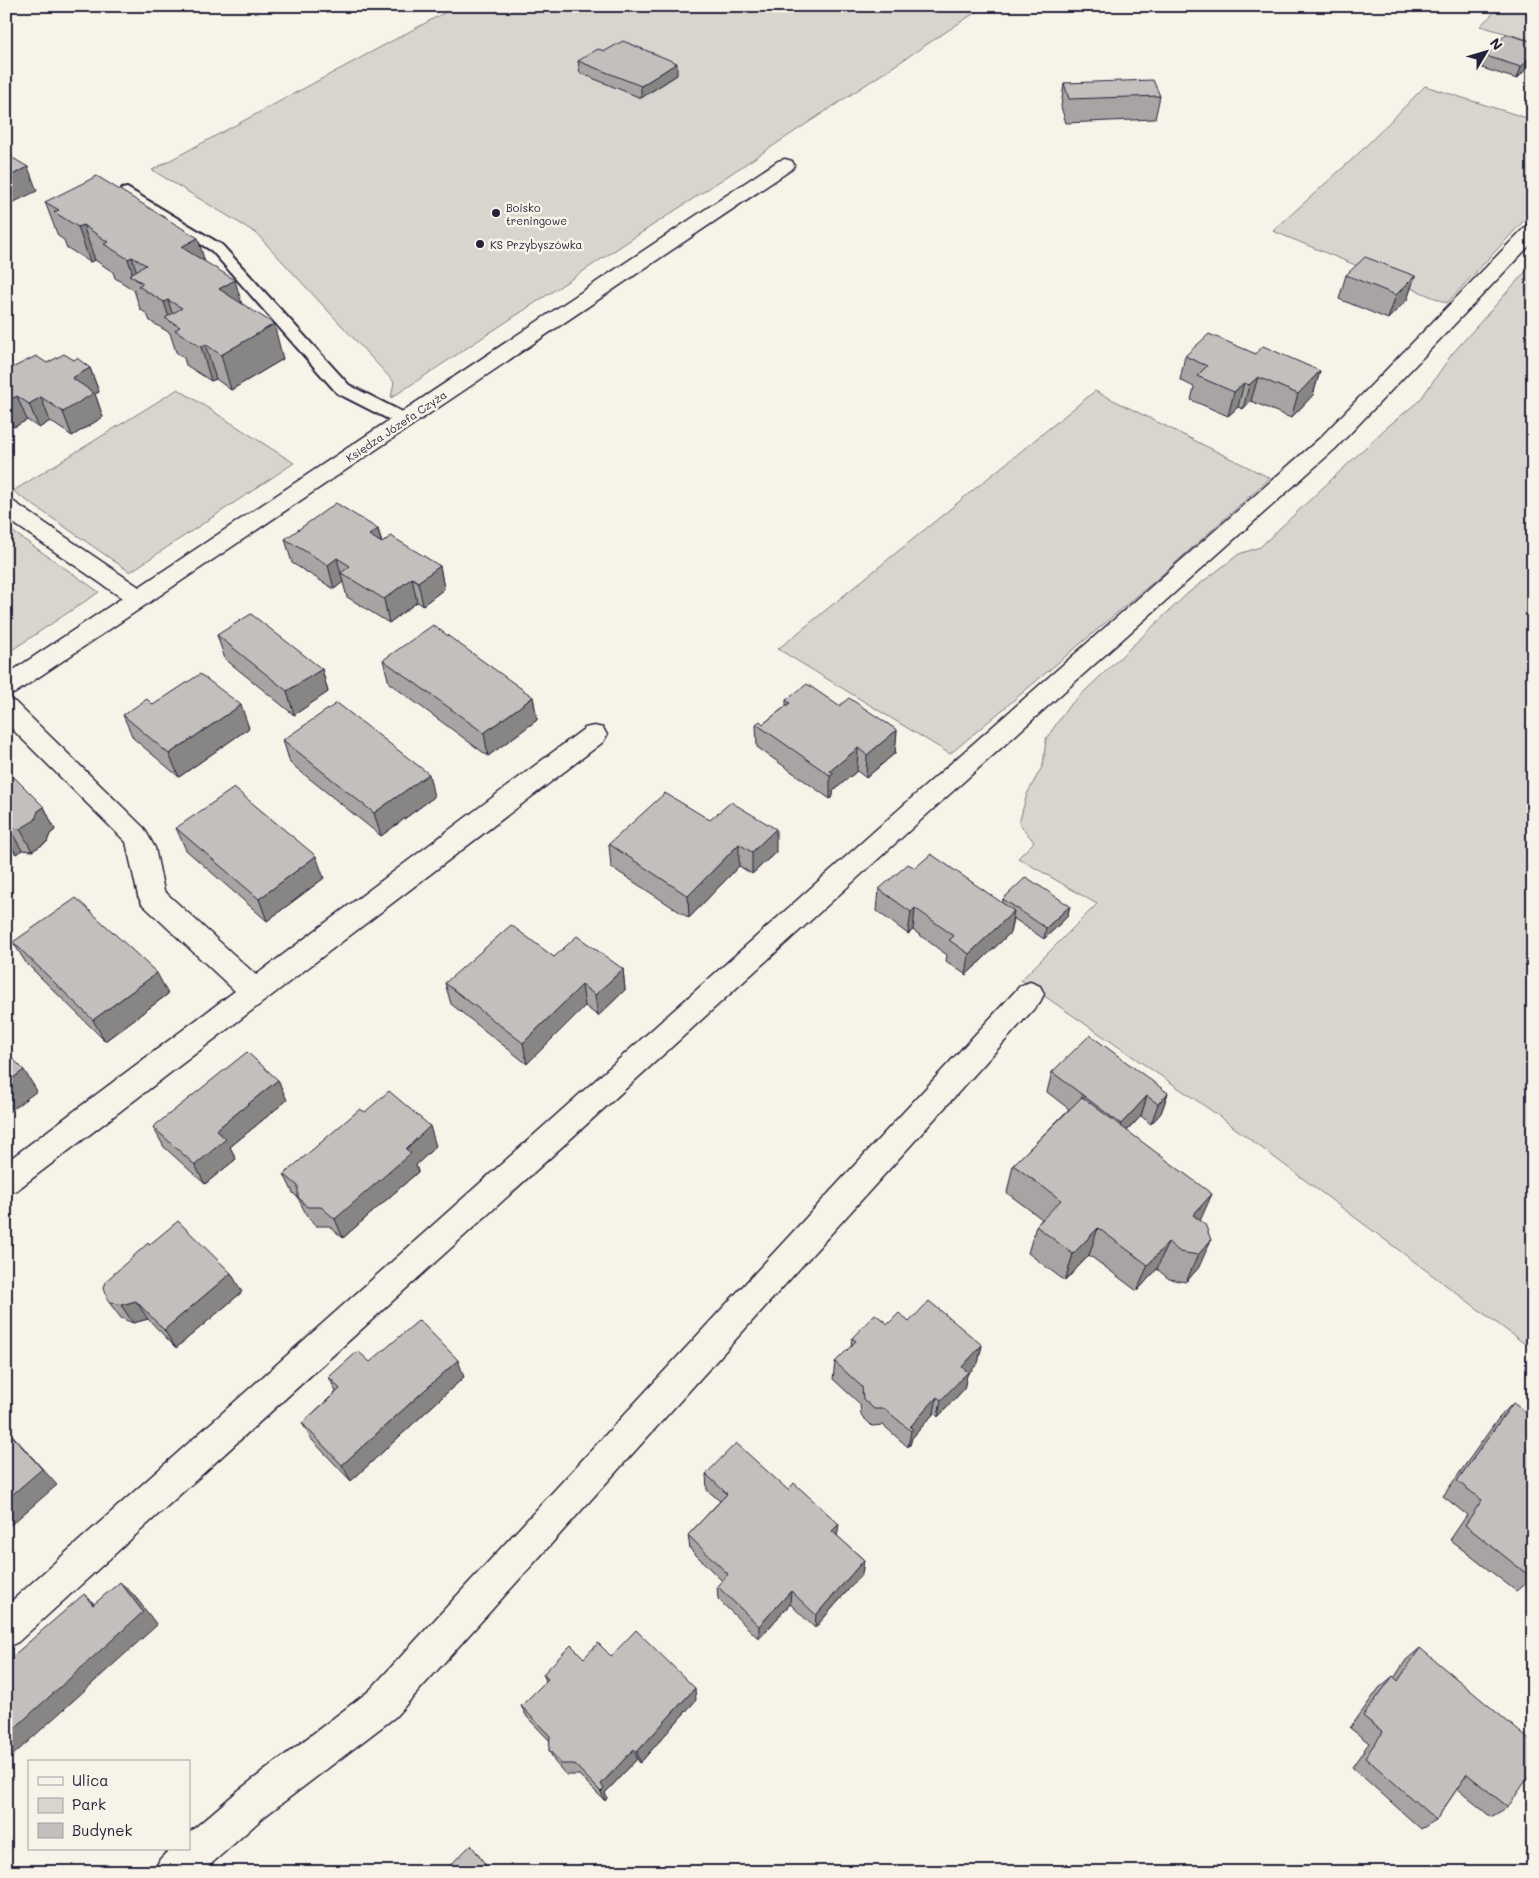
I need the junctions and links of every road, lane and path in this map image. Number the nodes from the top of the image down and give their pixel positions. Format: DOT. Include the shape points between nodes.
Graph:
graph roads {
  1 [pos="785,165"];
  2 [pos="127,192"];
  3 [pos="1533,230"];
  4 [pos="404,420"];
  5 [pos="6,507"];
  6 [pos="140,599"];
  7 [pos="6,688"];
  8 [pos="6,708"];
  9 [pos="594,735"];
  10 [pos="254,991"];
  11 [pos="1030,994"];
  12 [pos="6,1180"];
  13 [pos="6,1630"];
  14 [pos="173,1872"];
  1 -- 4 [label="street, Księdza Józefa Czyża"];
  2 -- 4 [label="lane" via="217,248 344,389"];
  3 -- 13 [label="street" via="1328,443"];
  4 -- 6 [label="street, Księdza Józefa Czyża"];
  5 -- 6 [label="street"];
  6 -- 7 [label="street, Księdza Józefa Czyża"];
  8 -- 10 [label="street" via="135,835 142,848 152,896"];
  9 -- 10 [label="street"];
  10 -- 12 [label="street"];
  11 -- 14 [label="street" via="382,1704 252,1803"];
}
